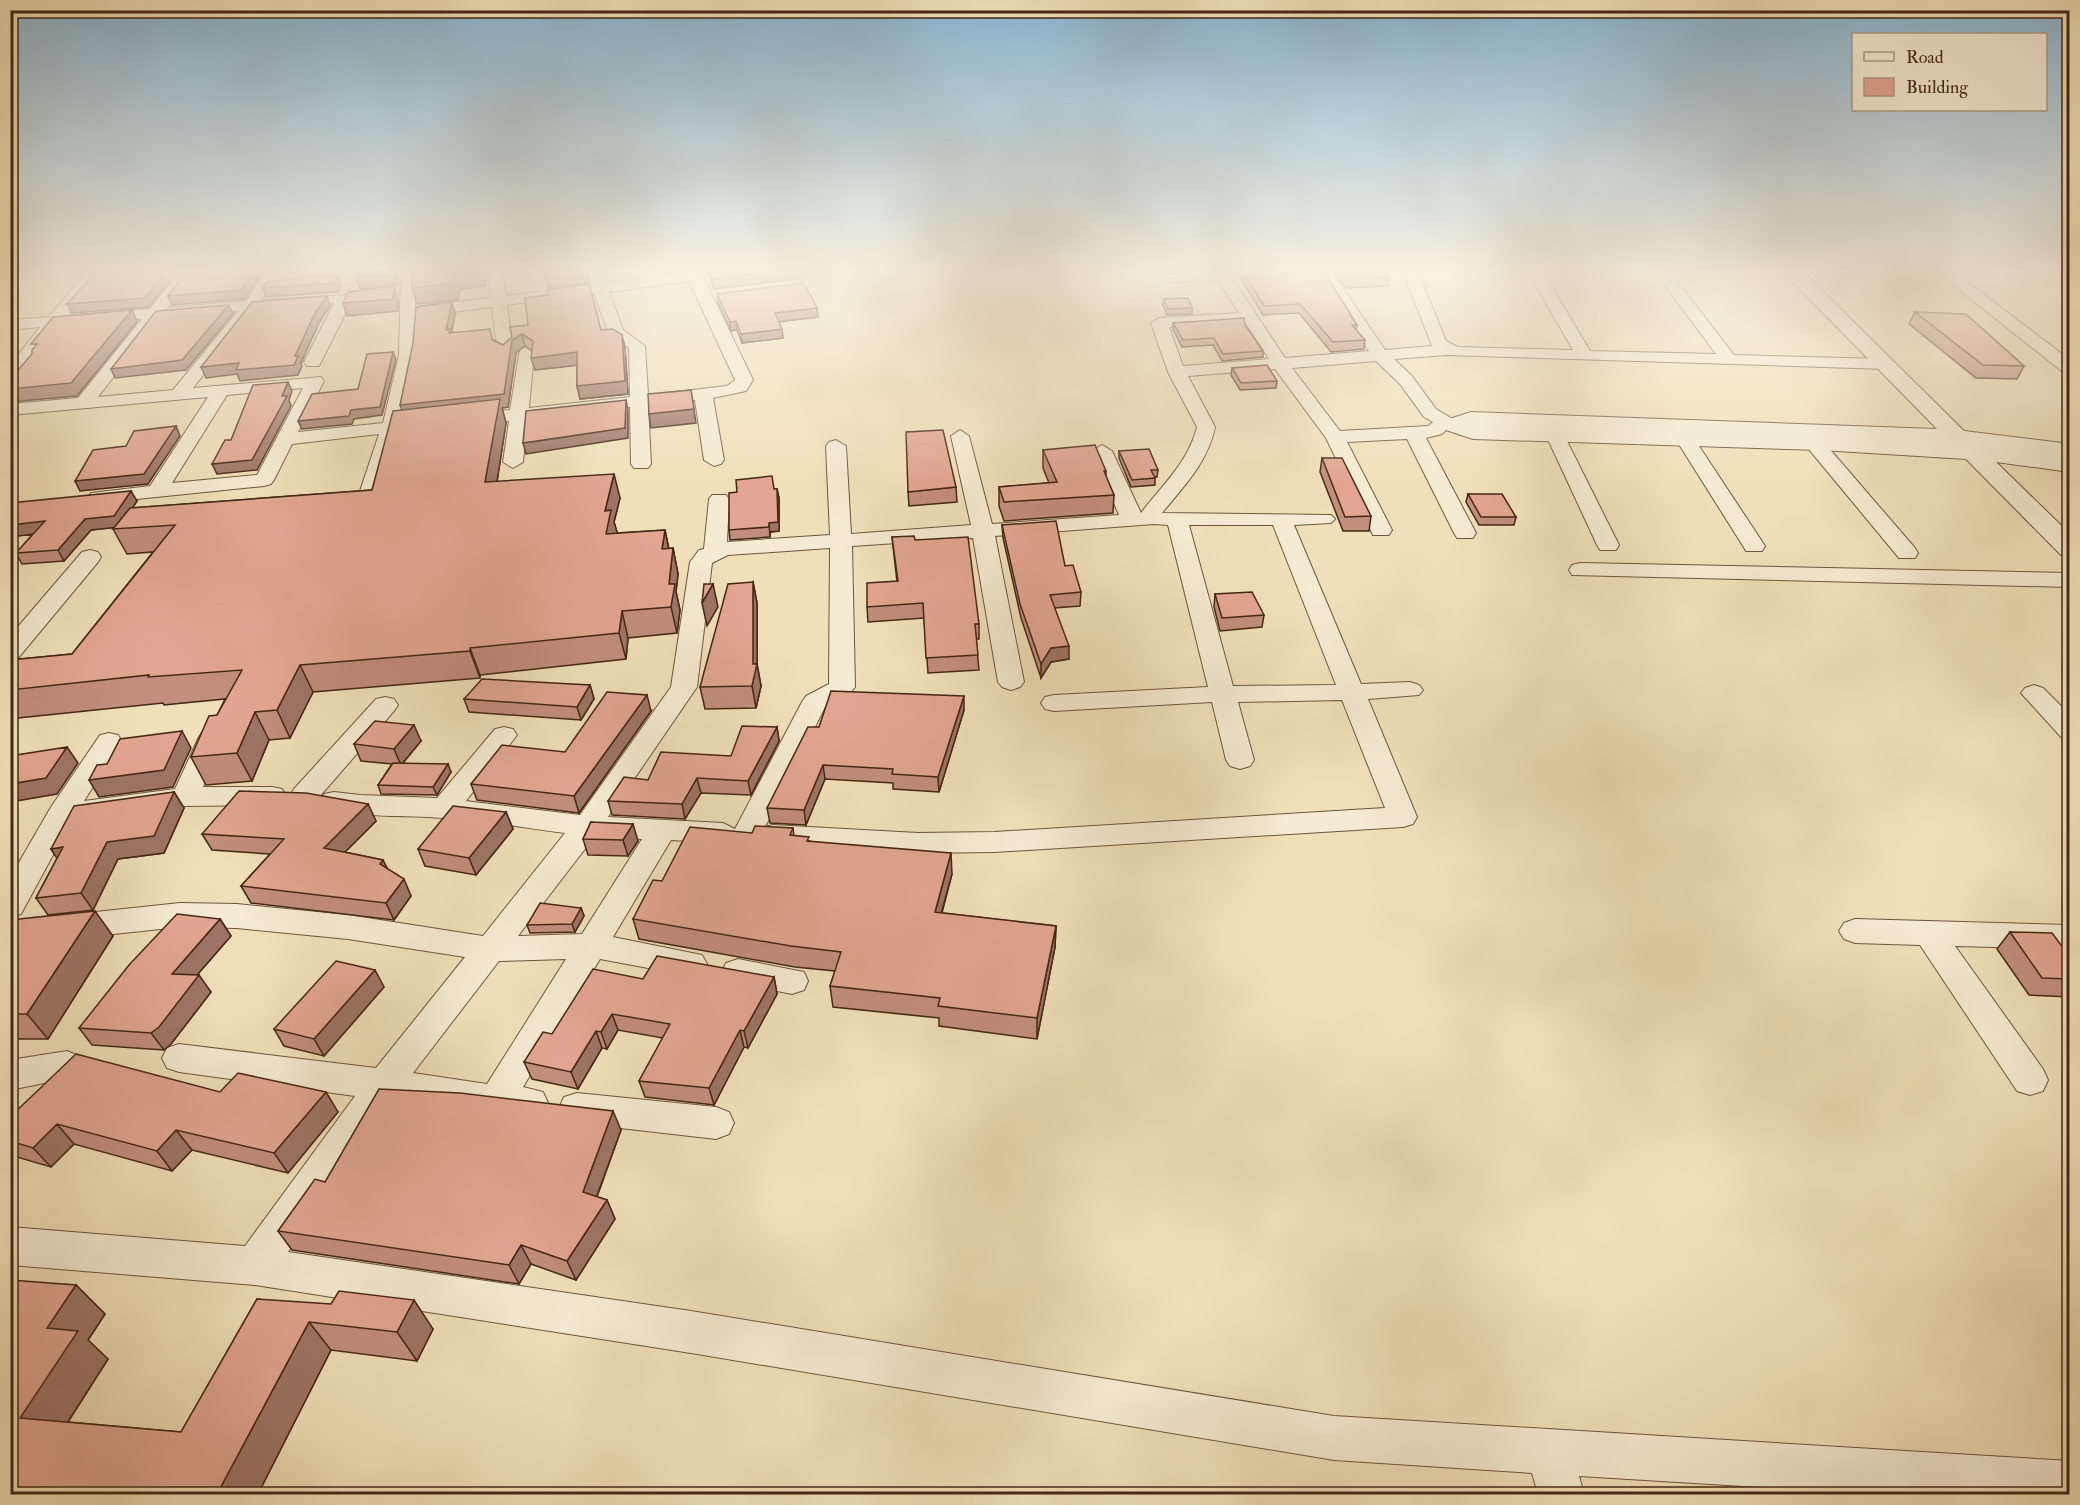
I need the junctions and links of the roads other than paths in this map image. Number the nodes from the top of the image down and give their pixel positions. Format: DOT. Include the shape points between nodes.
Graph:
graph roads {
  1 [pos="37,342"];
  2 [pos="131,342"];
  3 [pos="221,342"];
  4 [pos="325,342"];
  5 [pos="407,342"];
  6 [pos="504,342"];
  7 [pos="631,342"];
  8 [pos="730,342"];
  9 [pos="1167,342"];
  10 [pos="1266,342"];
  11 [pos="1372,342"];
  12 [pos="1438,342"];
  13 [pos="1577,342"];
  14 [pos="1715,342"];
  15 [pos="1881,342"];
  16 [pos="2035,342"];
  17 [pos="505,350"];
  18 [pos="1446,350"];
  19 [pos="526,353"];
  20 [pos="1896,354"];
  21 [pos="1382,356"];
  22 [pos="1585,356"];
  23 [pos="1729,360"];
  24 [pos="313,362"];
  25 [pos="1281,365"];
  26 [pos="2070,369"];
  27 [pos="1177,372"];
  28 [pos="10,386"];
  29 [pos="221,391"];
  30 [pos="178,394"];
  31 [pos="703,394"];
  32 [pos="638,401"];
  33 [pos="85,402"];
  34 [pos="10,410"];
  35 [pos="519,414"];
  36 [pos="1449,423"];
  37 [pos="391,428"];
  38 [pos="1414,433"];
  39 [pos="1554,433"];
  40 [pos="960,436"];
  41 [pos="1335,437"];
  42 [pos="1684,438"];
  43 [pos="285,439"];
  44 [pos="1979,440"];
  45 [pos="1814,443"];
  46 [pos="836,446"];
  47 [pos="1102,451"];
  48 [pos="2070,451"];
  49 [pos="714,460"];
  50 [pos="513,462"];
  51 [pos="641,464"];
  52 [pos="2070,465"];
  53 [pos="157,491"];
  54 [pos="370,491"];
  55 [pos="78,499"];
  56 [pos="719,500"];
  57 [pos="1177,519"];
  58 [pos="1281,519"];
  59 [pos="1324,519"];
  60 [pos="1140,520"];
  61 [pos="2070,524"];
  62 [pos="1381,530"];
  63 [pos="983,532"];
  64 [pos="1465,533"];
  65 [pos="841,543"];
  66 [pos="1608,545"];
  67 [pos="1754,546"];
  68 [pos="2070,549"];
  69 [pos="715,552"];
  70 [pos="1907,553"];
  71 [pos="90,557"];
  72 [pos="1580,570"];
  73 [pos="2070,580"];
  74 [pos="10,652"];
  75 [pos="1011,682"];
  76 [pos="1410,690"];
  77 [pos="1352,692"];
  78 [pos="2034,693"];
  79 [pos="1223,694"];
  80 [pos="1054,703"];
  81 [pos="385,705"];
  82 [pos="2070,731"];
  83 [pos="213,733"];
  84 [pos="504,735"];
  85 [pos="109,741"];
  86 [pos="1240,760"];
  87 [pos="304,796"];
  88 [pos="185,797"];
  89 [pos="445,808"];
  90 [pos="61,814"];
  91 [pos="587,825"];
  92 [pos="663,830"];
  93 [pos="747,834"];
  94 [pos="10,906"];
  95 [pos="1855,931"];
  96 [pos="10,933"];
  97 [pos="1929,933"];
  98 [pos="2060,937"];
  99 [pos="593,946"];
  100 [pos="491,949"];
  101 [pos="2070,962"];
  102 [pos="792,981"];
  103 [pos="179,1058"];
  104 [pos="67,1066"];
  105 [pos="10,1075"];
  106 [pos="2030,1080"];
  107 [pos="384,1084"];
  108 [pos="497,1099"];
  109 [pos="716,1123"];
  110 [pos="10,1246"];
  111 [pos="255,1266"];
  112 [pos="1549,1452"];
  113 [pos="2069,1485"];
  114 [pos="1561,1494"];
  1 -- 28 [label="street" via="26,355 28,365"];
  2 -- 33 [label="street"];
  3 -- 30 [label="street"];
  4 -- 24 [label="street"];
  5 -- 37 [label="street"];
  6 -- 17 [label="street"];
  7 -- 32 [label="street" via="637,346"];
  8 -- 31 [label="street" via="744,380 740,387 730,391"];
  9 -- 27 [label="street"];
  10 -- 25 [label="street"];
  11 -- 21 [label="street"];
  12 -- 18 [label="street"];
  13 -- 22 [label="street"];
  14 -- 23 [label="street"];
  15 -- 20 [label="street"];
  16 -- 26 [label="street"];
  18 -- 21 [label="street"];
  18 -- 22 [label="street"];
  19 -- 35 [label="street"];
  20 -- 23 [label="street"];
  20 -- 44 [label="street"];
  21 -- 25 [label="street"];
  21 -- 36 [label="street" via="1430,413"];
  22 -- 23 [label="street"];
  25 -- 27 [label="street"];
  25 -- 41 [label="street"];
  27 -- 60 [label="street" via="1206,427 1205,437 1196,456"];
  29 -- 30 [label="street"];
  29 -- 43 [label="street" via="315,381"];
  29 -- 53 [label="street"];
  30 -- 33 [label="street"];
  31 -- 32 [label="street"];
  31 -- 49 [label="street"];
  32 -- 35 [label="street"];
  32 -- 51 [label="street"];
  33 -- 34 [label="street"];
  35 -- 37 [label="street"];
  35 -- 50 [label="street"];
  36 -- 38 [label="street"];
  36 -- 39 [label="street" via="1473,432"];
  36 -- 44 [label="street" via="1471,419"];
  37 -- 43 [label="street"];
  37 -- 54 [label="street"];
  38 -- 41 [label="street"];
  38 -- 64 [label="street"];
  39 -- 42 [label="street"];
  39 -- 66 [label="street"];
  40 -- 63 [label="street"];
  41 -- 62 [label="street"];
  42 -- 45 [label="street"];
  42 -- 67 [label="street"];
  43 -- 53 [label="street" via="264,480"];
  44 -- 45 [label="street"];
  44 -- 48 [label="street"];
  44 -- 52 [label="street"];
  44 -- 61 [label="street"];
  44 -- 68 [label="street"];
  45 -- 70 [label="street"];
  46 -- 65 [label="street"];
  47 -- 60 [label="street"];
  53 -- 55 [label="street"];
  56 -- 69 [label="street"];
  57 -- 58 [label="street"];
  57 -- 60 [label="street"];
  57 -- 79 [label="street"];
  58 -- 59 [label="street"];
  58 -- 77 [label="street"];
  60 -- 63 [label="street"];
  63 -- 65 [label="street"];
  63 -- 75 [label="street"];
  65 -- 69 [label="street"];
  65 -- 93 [label="street" via="842,687 815,702"];
  69 -- 91 [label="street" via="701,562 684,687"];
  71 -- 74 [label="street"];
  72 -- 73 [label="street"];
  76 -- 77 [label="street"];
  77 -- 79 [label="street"];
  77 -- 93 [label="street" via="1403,817 995,842 918,843"];
  78 -- 82 [label="street"];
  79 -- 80 [label="street"];
  79 -- 86 [label="street"];
  81 -- 87 [label="street"];
  83 -- 88 [label="street"];
  84 -- 89 [label="street"];
  85 -- 90 [label="street"];
  87 -- 88 [label="street"];
  87 -- 89 [label="street" via="360,805"];
  88 -- 90 [label="street"];
  89 -- 91 [label="street"];
  90 -- 94 [label="street"];
  91 -- 92 [label="street"];
  91 -- 100 [label="street"];
  92 -- 93 [label="street"];
  92 -- 99 [label="street"];
  95 -- 97 [label="street"];
  96 -- 100 [label="street" via="180,915 237,916 348,927"];
  97 -- 98 [label="street"];
  97 -- 106 [label="street"];
  98 -- 101 [label="street"];
  99 -- 100 [label="street"];
  99 -- 102 [label="street"];
  99 -- 108 [label="street"];
  100 -- 107 [label="street"];
  103 -- 107 [label="street"];
  104 -- 105 [label="street"];
  107 -- 108 [label="street"];
  107 -- 111 [label="street"];
  108 -- 109 [label="street"];
  110 -- 111 [label="street"];
  111 -- 112 [label="street" via="692,1332 1334,1438"];
  112 -- 113 [label="street"];
  112 -- 114 [label="street"];
}
